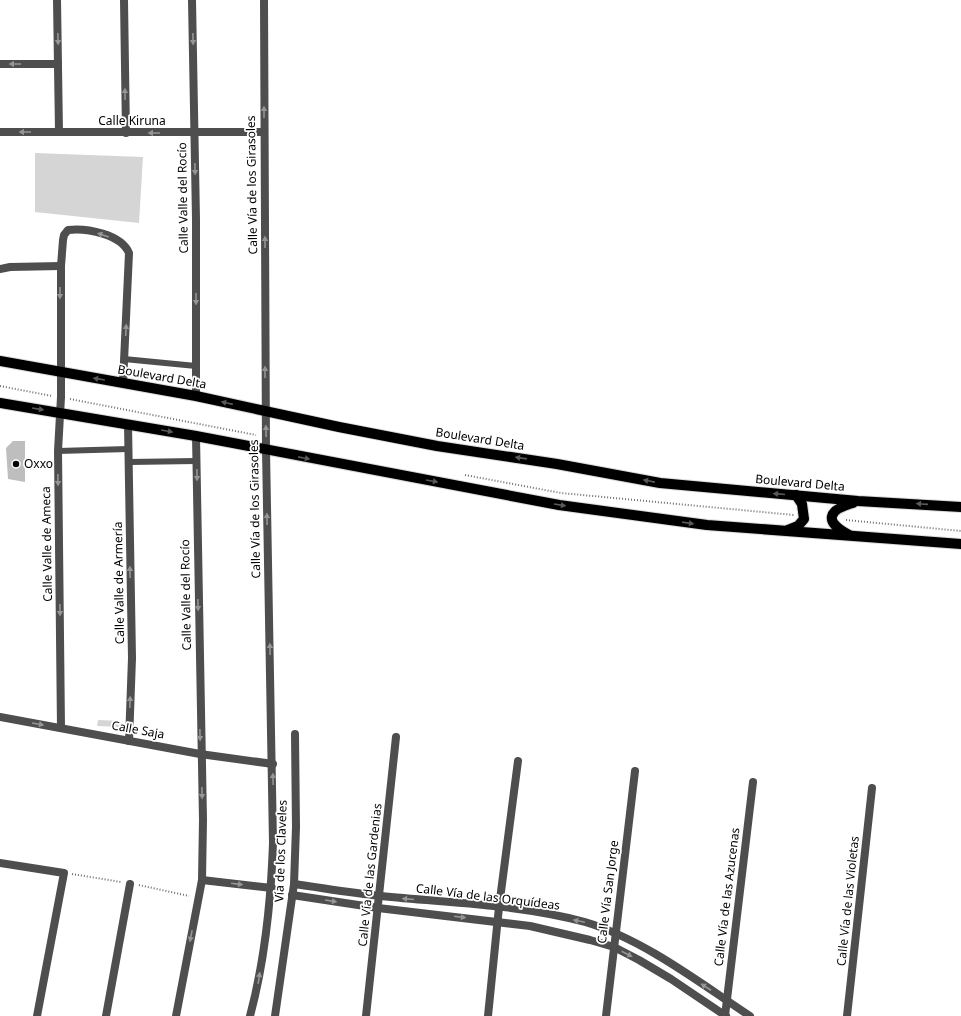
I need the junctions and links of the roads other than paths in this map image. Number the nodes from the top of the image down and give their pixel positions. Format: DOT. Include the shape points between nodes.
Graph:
graph roads {
  1 [pos="57,0"];
  2 [pos="124,0"];
  3 [pos="192,0"];
  4 [pos="264,0"];
  5 [pos="0,64"];
  6 [pos="58,64"];
  7 [pos="0,132"];
  8 [pos="59,132"];
  9 [pos="264,132"];
  10 [pos="126,133"];
  11 [pos="194,133"];
  12 [pos="60,266"];
  13 [pos="0,270"];
  14 [pos="124,359"];
  15 [pos="0,361"];
  16 [pos="196,366"];
  17 [pos="60,373"];
  18 [pos="122,383"];
  19 [pos="196,396"];
  20 [pos="0,403"];
  21 [pos="265,411"];
  22 [pos="60,413"];
  23 [pos="128,424"];
  24 [pos="196,436"];
  25 [pos="128,449"];
  26 [pos="266,450"];
  27 [pos="58,451"];
  28 [pos="196,461"];
  29 [pos="129,462"];
  30 [pos="796,495"];
  31 [pos="858,501"];
  32 [pos="961,507"];
  33 [pos="786,531"];
  34 [pos="852,536"];
  35 [pos="961,544"];
  36 [pos="0,717"];
  37 [pos="61,728"];
  38 [pos="295,734"];
  39 [pos="396,737"];
  40 [pos="129,741"];
  41 [pos="200,754"];
  42 [pos="518,761"];
  43 [pos="273,764"];
  44 [pos="635,771"];
  45 [pos="753,782"];
  46 [pos="872,788"];
  47 [pos="0,863"];
  48 [pos="202,880"];
  49 [pos="130,884"];
  50 [pos="294,884"];
  51 [pos="272,888"];
  52 [pos="292,895"];
  53 [pos="380,896"];
  54 [pos="378,908"];
  55 [pos="499,908"];
  56 [pos="498,922"];
  57 [pos="615,934"];
  58 [pos="614,947"];
  59 [pos="728,1001"];
  60 [pos="37,1016"];
  61 [pos="106,1016"];
  62 [pos="176,1016"];
  63 [pos="250,1016"];
  64 [pos="275,1016"];
  65 [pos="366,1016"];
  66 [pos="488,1016"];
  67 [pos="606,1016"];
  68 [pos="725,1016"];
  69 [pos="750,1016"];
  70 [pos="847,1016"];
  1 -- 6 [label="street, one-way"];
  10 -- 2 [label="street, one-way"];
  3 -- 11 [label="street, Calle Valle del Rocío, one-way"];
  9 -- 4 [label="street, Calle Vía de los Girasoles, one-way"];
  6 -- 5 [label="street, one-way"];
  6 -- 8 [label="street"];
  8 -- 7 [label="street, Calle Kiruna, one-way"];
  8 -- 10 [label="street, Calle Kiruna"];
  9 -- 11 [label="street, Calle Kiruna"];
  21 -- 9 [label="street, Calle Vía de los Girasoles, one-way"];
  11 -- 10 [label="street, Calle Kiruna, one-way"];
  11 -- 16 [label="street, Calle Valle del Rocío, one-way"];
  12 -- 13 [label="street" via="10,266"];
  14 -- 12 [label="street, Calle Valle de Ameca, one-way" via="129,253 123,243 97,233 68,230 64,235"];
  12 -- 17 [label="street, Calle Valle de Ameca, one-way"];
  14 -- 16 [label="lane"];
  14 -- 18 [label="street"];
  15 -- 17 [label="main road, Boulevard Delta"];
  16 -- 19 [label="street, Calle Valle del Rocío"];
  18 -- 17 [label="main road, Boulevard Delta, one-way"];
  17 -- 22 [label="street, Calle Valle de Ameca"];
  18 -- 19 [label="main road, Boulevard Delta"];
  21 -- 19 [label="main road, Boulevard Delta, one-way"];
  20 -- 22 [label="main road, one-way"];
  26 -- 21 [label="street, Calle Vía de los Girasoles, one-way"];
  30 -- 21 [label="main road, Boulevard Delta, one-way" via="660,483 437,446"];
  22 -- 23 [label="main road"];
  22 -- 27 [label="street, Calle Valle de Ameca"];
  23 -- 24 [label="main road, one-way"];
  23 -- 25 [label="street, Calle Valle de Armería"];
  24 -- 26 [label="main road"];
  24 -- 28 [label="street, Calle Valle del Rocío"];
  25 -- 27 [label="lane"];
  25 -- 29 [label="street, Calle Valle de Armería"];
  26 -- 33 [label="main road, one-way" via="559,505 708,525"];
  43 -- 26 [label="street, Calle Vía de los Girasoles, one-way"];
  27 -- 37 [label="street, Calle Valle de Ameca, one-way"];
  28 -- 29 [label="lane"];
  28 -- 41 [label="street, Calle Valle del Rocío, one-way"];
  40 -- 29 [label="street, Calle Valle de Armería, one-way" via="132,658"];
  30 -- 31 [label="main road, Boulevard Delta"];
  30 -- 33 [label="main road" via="805,516 802,523"];
  32 -- 31 [label="main road, Boulevard Delta, one-way"];
  31 -- 34 [label="main road" via="837,508 831,519 840,530"];
  33 -- 34 [label="main road"];
  34 -- 35 [label="main road"];
  36 -- 37 [label="street, Calle Saja, one-way"];
  37 -- 40 [label="street, Calle Saja"];
  38 -- 50 [label="street, Vía de los Claveles"];
  39 -- 53 [label="street, Calle Vía de las Gardenias"];
  40 -- 41 [label="street, Calle Saja"];
  41 -- 43 [label="street, Calle Saja"];
  41 -- 48 [label="street, Calle Valle del Rocío, one-way"];
  42 -- 55 [label="street"];
  51 -- 43 [label="street, Calle Vía de los Girasoles, one-way"];
  44 -- 57 [label="street, Calle Vía San Jorge"];
  45 -- 59 [label="street, Calle Vía de las Azucenas"];
  46 -- 70 [label="street, Calle Vía de las Violetas"];
  47 -- 60 [label="street" via="64,873"];
  48 -- 51 [label="street, one-way"];
  48 -- 62 [label="street, Calle Valle del Rocío, one-way"];
  49 -- 61 [label="street"];
  50 -- 52 [label="street, Vía de los Claveles"];
  50 -- 53 [label="street, Calle Vía de las Orquídeas"];
  63 -- 51 [label="street, Calle Vía de los Girasoles, one-way" via="256,996"];
  52 -- 54 [label="street, Calle Vía de las Orquídeas, one-way"];
  52 -- 64 [label="street, Vía de los Claveles"];
  53 -- 54 [label="street, Calle Vía de las Gardenias"];
  55 -- 53 [label="street, Calle Vía de las Orquídeas, one-way"];
  54 -- 56 [label="street, Calle Vía de las Orquídeas, one-way"];
  54 -- 65 [label="street, Calle Vía de las Gardenias"];
  55 -- 56 [label="street"];
  57 -- 55 [label="street, Calle Vía de las Orquídeas, one-way" via="585,922"];
  56 -- 58 [label="street, Calle Vía de las Orquídeas" via="562,933"];
  56 -- 66 [label="street"];
  57 -- 58 [label="street, Calle Vía San Jorge"];
  59 -- 57 [label="street, Calle Vía de las Orquídeas, one-way" via="658,957"];
  58 -- 67 [label="street, Calle Vía San Jorge"];
  58 -- 68 [label="street, Calle Vía de las Orquídeas, one-way" via="671,979"];
  59 -- 68 [label="street, Calle Vía de las Azucenas"];
  59 -- 69 [label="street, Calle Vía de las Orquídeas"];
}
